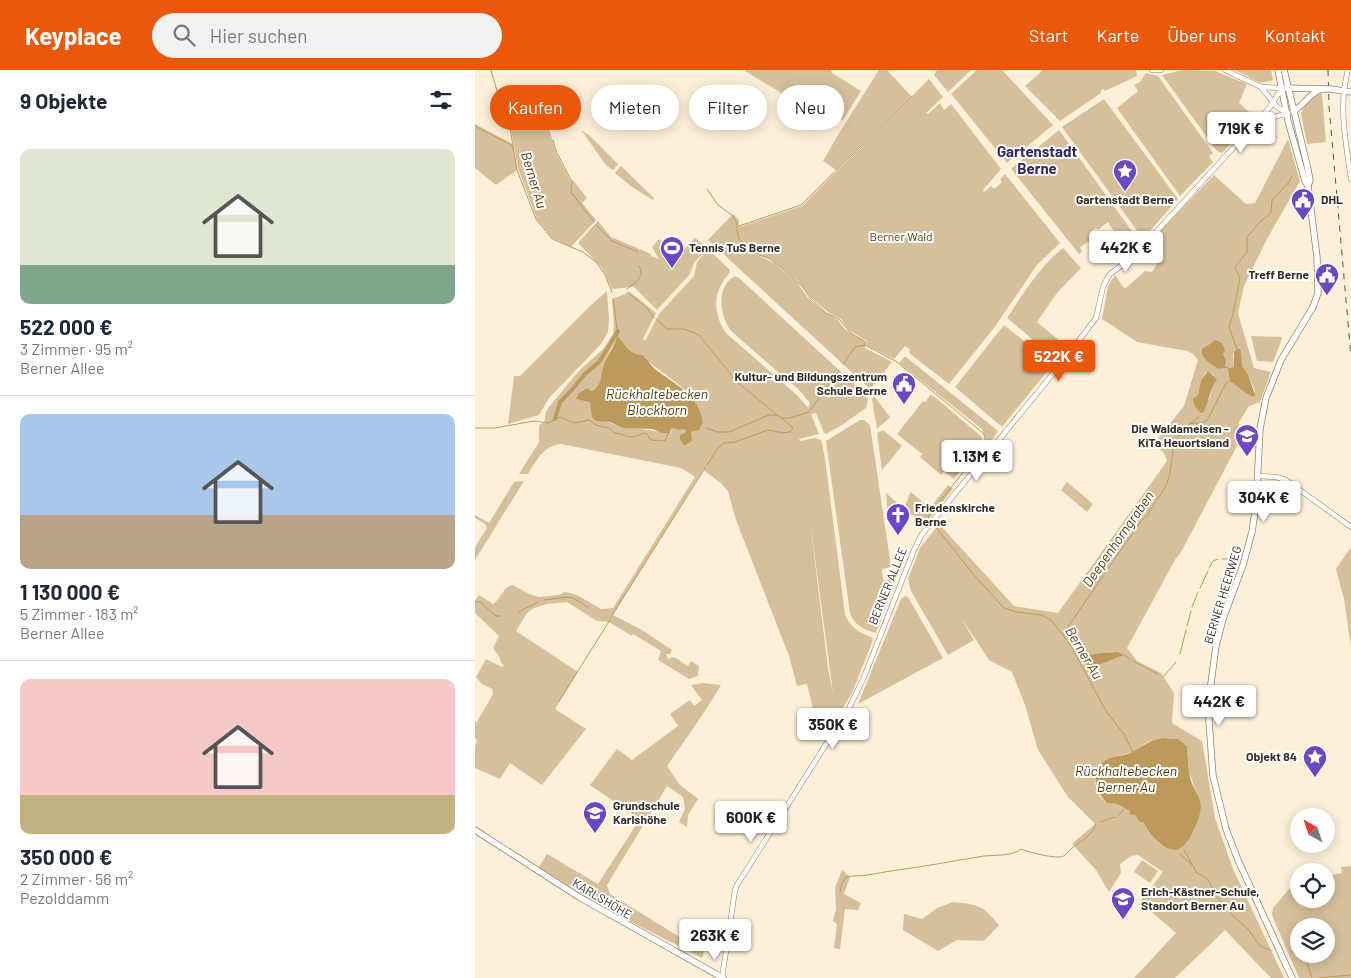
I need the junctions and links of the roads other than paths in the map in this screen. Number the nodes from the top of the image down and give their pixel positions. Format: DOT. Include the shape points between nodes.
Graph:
graph roads {
  1 [pos="1152,70"];
  2 [pos="1161,70"];
  3 [pos="1225,70"];
  4 [pos="1278,70"];
  5 [pos="1284,70"];
  6 [pos="1348,70"];
  7 [pos="1261,87"];
  8 [pos="1285,88"];
  9 [pos="1324,89"];
  10 [pos="1343,90"];
  11 [pos="1351,92"];
  12 [pos="1273,102"];
  13 [pos="1290,112"];
  14 [pos="1256,123"];
  15 [pos="1351,179"];
  16 [pos="1257,476"];
  17 [pos="1351,527"];
  18 [pos="475,830"];
  19 [pos="723,978"];
  20 [pos="1292,978"];
  1 -- 2 [label="street"];
  3 -- 7 [label="street"];
  4 -- 8 [label="main road, BERNER HEERWEG"];
  5 -- 8 [label="main road, BERNER HEERWEG"];
  6 -- 10 [label="street"];
  7 -- 8 [label="street"];
  7 -- 12 [label="street"];
  8 -- 9 [label="main road"];
  8 -- 12 [label="street, BERNER ALLEE"];
  8 -- 13 [label="main road, BERNER HEERWEG"];
  9 -- 10 [label="main road, bridge"];
  9 -- 13 [label="main road" via="1312,93 1298,109"];
  10 -- 11 [label="main road"];
  10 -- 15 [label="street"];
  12 -- 13 [label="street"];
  12 -- 14 [label="street, BERNER ALLEE"];
  13 -- 14 [label="street, BERNER ALLEE"];
  13 -- 16 [label="main road, BERNER HEERWEG" via="1293,138 1308,186 1318,293 1269,387 1261,424"];
  14 -- 19 [label="street, BERNER ALLEE" via="1140,250 1109,275 1096,318 922,534 857,693 737,885"];
  16 -- 17 [label="street" via="1286,480"];
  16 -- 20 [label="main road, BERNER HEERWEG" via="1250,541 1225,612 1215,653 1209,710 1210,748 1218,796 1231,842"];
  18 -- 19 [label="main road, KARLSHÖHE" via="597,908"];
}
